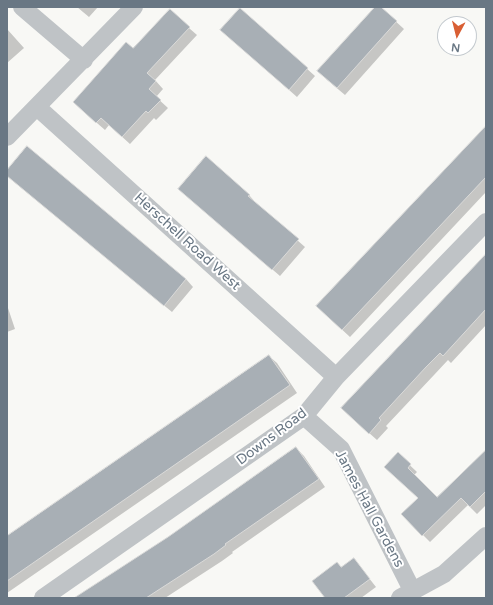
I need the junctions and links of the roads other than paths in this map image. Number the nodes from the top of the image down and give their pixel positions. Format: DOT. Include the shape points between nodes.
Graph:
graph roads {
  1 [pos="22,7"];
  2 [pos="134,7"];
  3 [pos="84,60"];
  4 [pos="37,107"];
  5 [pos="7,137"];
  6 [pos="486,222"];
  7 [pos="336,377"];
  8 [pos="304,416"];
  9 [pos="486,536"];
  10 [pos="406,594"];
  11 [pos="43,598"];
  1 -- 3 [label="street"];
  2 -- 3 [label="street"];
  3 -- 4 [label="street"];
  4 -- 5 [label="street"];
  4 -- 7 [label="street, Herschell Road West"];
  6 -- 7 [label="street, Downs Road"];
  7 -- 8 [label="street, Downs Road"];
  8 -- 10 [label="street, James Hall Gardens" via="341,449"];
  8 -- 11 [label="street, Downs Road"];
  9 -- 10 [label="street, James Hall Gardens" via="444,574"];
}
